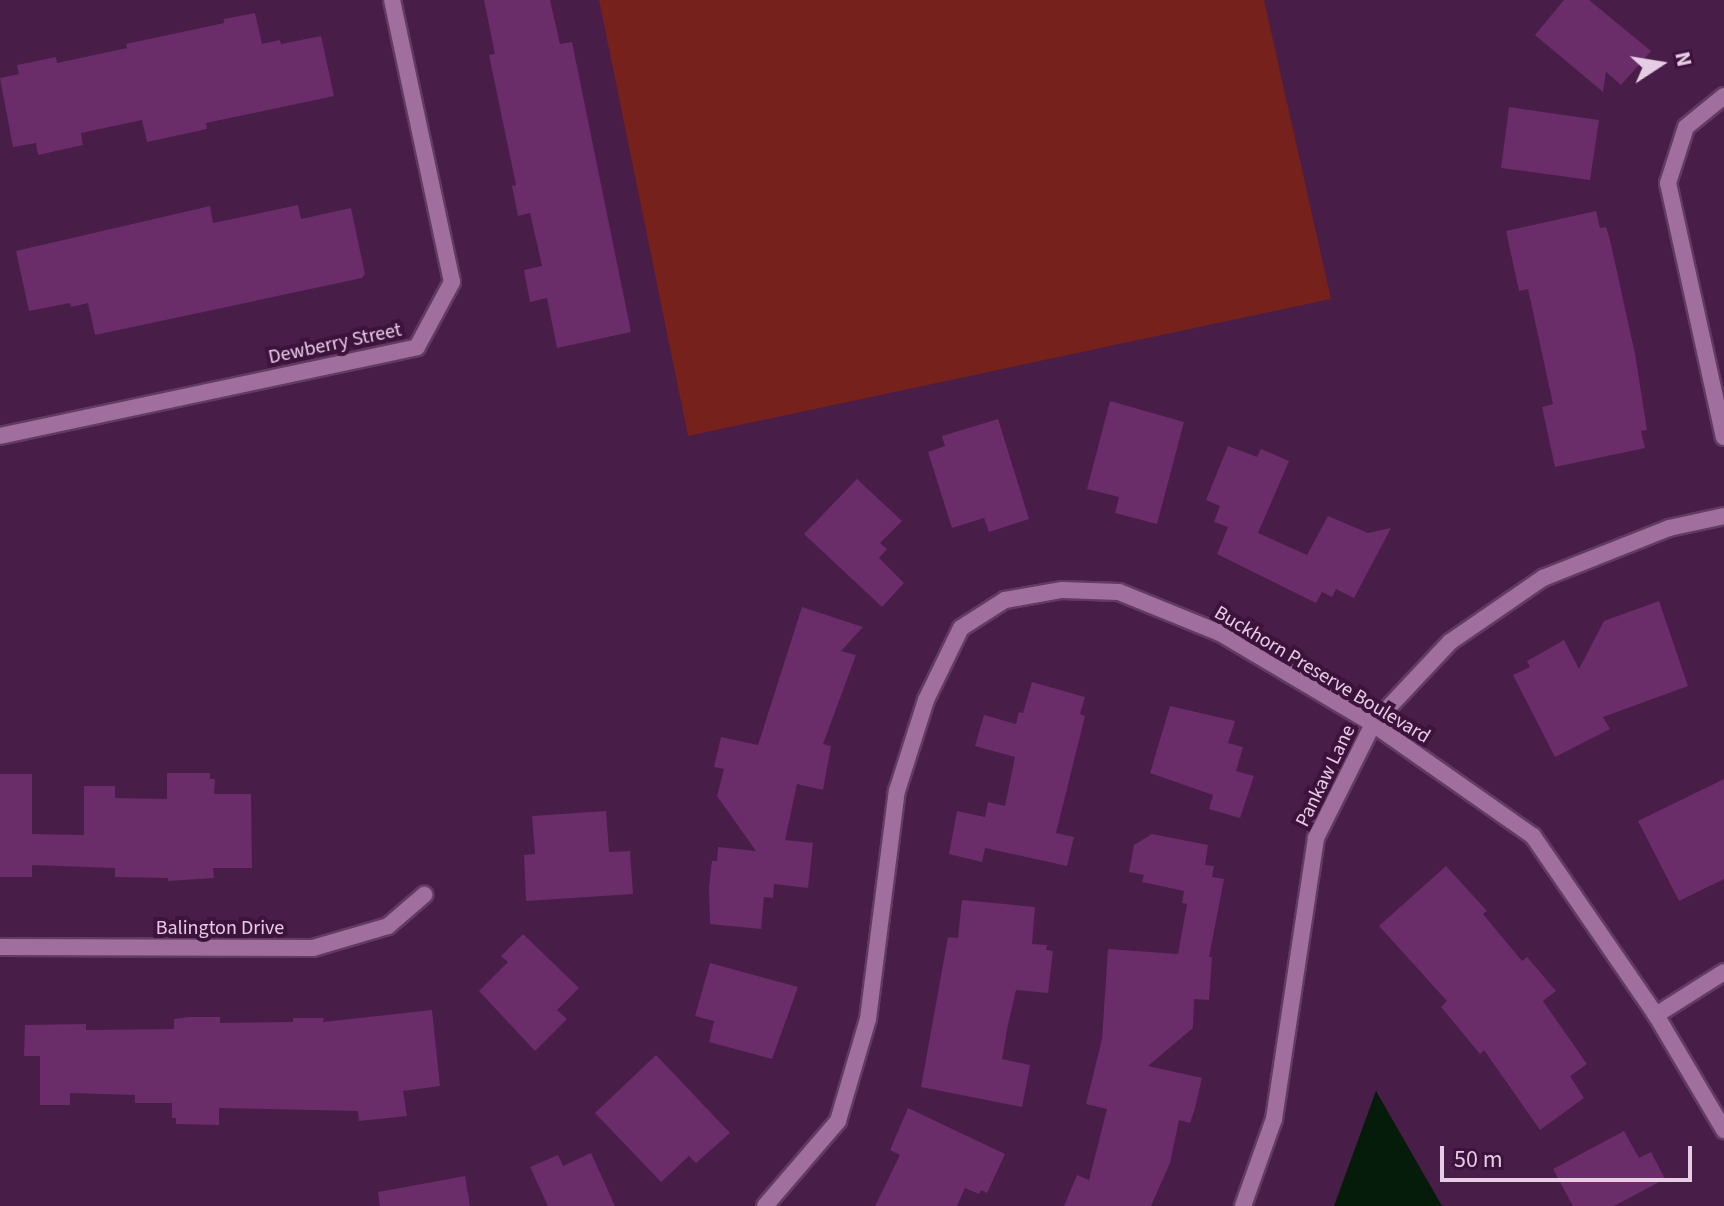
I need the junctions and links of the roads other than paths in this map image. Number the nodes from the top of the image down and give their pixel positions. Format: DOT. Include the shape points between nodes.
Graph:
graph roads {
  1 [pos="392,0"];
  2 [pos="1724,96"];
  3 [pos="0,436"];
  4 [pos="1724,437"];
  5 [pos="1724,516"];
  6 [pos="1373,724"];
  7 [pos="424,895"];
  8 [pos="0,947"];
  9 [pos="1724,972"];
  10 [pos="1656,1015"];
  11 [pos="1724,1130"];
  12 [pos="765,1206"];
  13 [pos="1243,1206"];
  1 -- 3 [label="street, Dewberry Street" via="452,282 417,347"];
  2 -- 4 [label="street" via="1686,127 1668,183"];
  5 -- 6 [label="street, Pankaw Lane" via="1669,528 1543,578 1450,642"];
  6 -- 10 [label="street, Buckhorn Preserve Boulevard" via="1533,836"];
  6 -- 12 [label="street, Buckhorn Preserve Boulevard" via="1220,633 1119,592 1062,590 1005,600 961,628 926,700 897,791 868,1019 838,1121"];
  6 -- 13 [label="street, Pankaw Lane" via="1316,838 1274,1119"];
  7 -- 8 [label="street, Balington Drive" via="388,926 313,948"];
  9 -- 10 [label="street"];
  10 -- 11 [label="street, Buckhorn Preserve Boulevard"];
}
